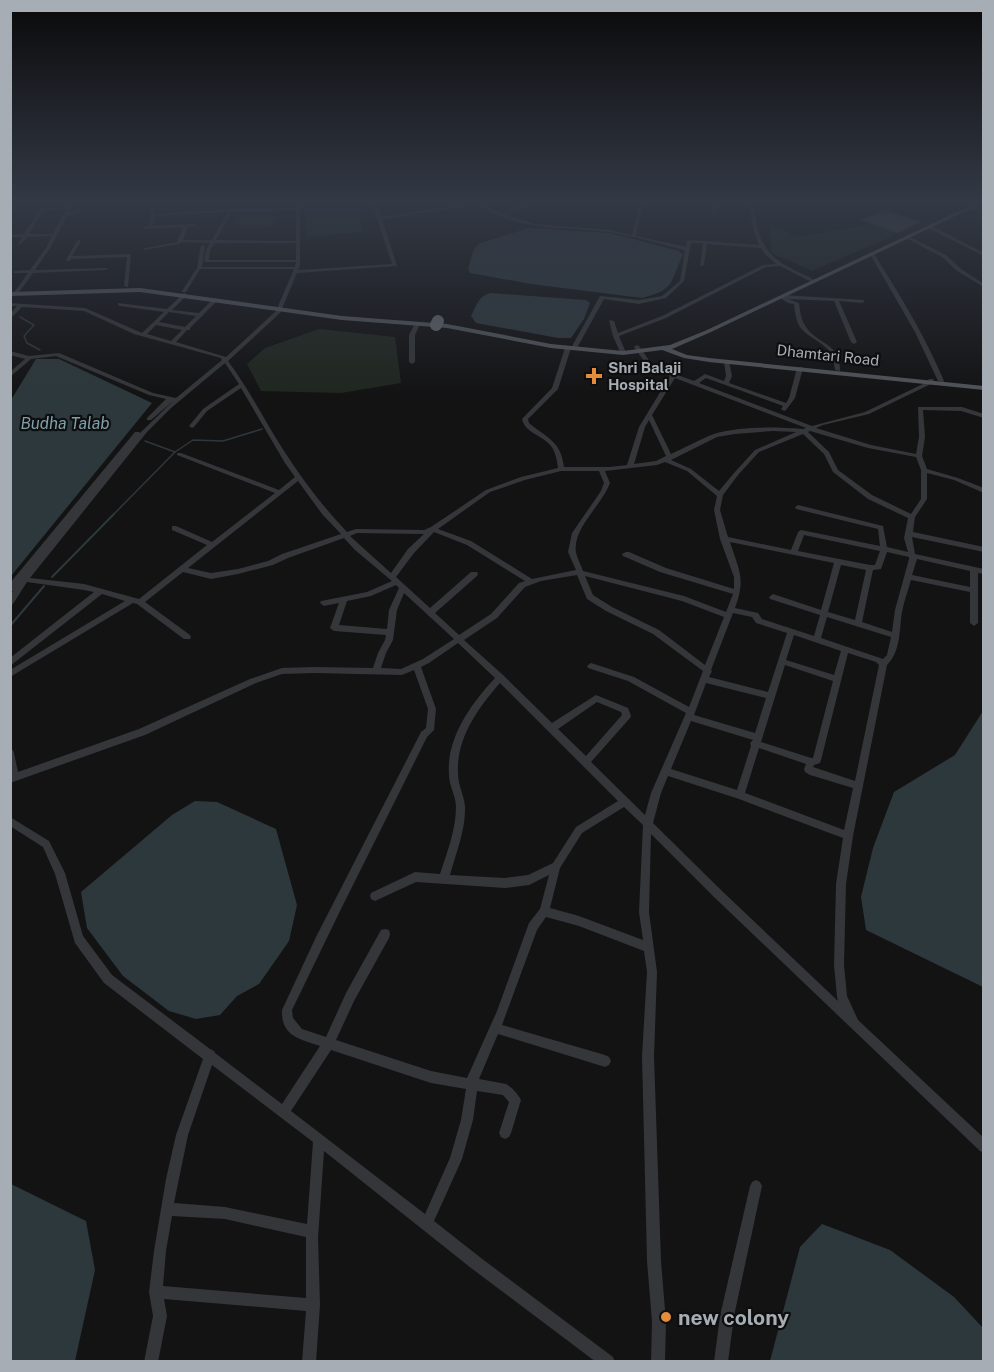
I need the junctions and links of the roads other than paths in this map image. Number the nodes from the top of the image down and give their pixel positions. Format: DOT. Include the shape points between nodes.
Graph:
graph roads {
  1 [pos="35,267"];
  2 [pos="64,267"];
  3 [pos="128,267"];
  4 [pos="296,267"];
  5 [pos="354,267"];
  6 [pos="684,267"];
  7 [pos="763,267"];
  8 [pos="785,267"];
  9 [pos="791,267"];
  10 [pos="839,267"];
  11 [pos="842,267"];
  12 [pos="880,267"];
  13 [pos="956,267"];
  14 [pos="200,268"];
  15 [pos="106,269"];
  16 [pos="295,270"];
  17 [pos="62,271"];
  18 [pos="15,272"];
  19 [pos="31,273"];
  20 [pos="814,279"];
  21 [pos="126,286"];
  22 [pos="984,286"];
  23 [pos="13,292"];
  24 [pos="184,293"];
  25 [pos="782,297"];
  26 [pos="215,300"];
  27 [pos="836,300"];
  28 [pos="862,302"];
  29 [pos="10,304"];
  30 [pos="120,304"];
  31 [pos="21,305"];
  32 [pos="279,307"];
  33 [pos="165,312"];
  34 [pos="199,315"];
  35 [pos="10,318"];
  36 [pos="611,321"];
  37 [pos="154,323"];
  38 [pos="437,323"];
  39 [pos="417,324"];
  40 [pos="188,329"];
  41 [pos="143,335"];
  42 [pos="616,336"];
  43 [pos="854,342"];
  44 [pos="172,343"];
  45 [pos="573,346"];
  46 [pos="666,346"];
  47 [pos="638,349"];
  48 [pos="622,350"];
  49 [pos="10,353"];
  50 [pos="39,355"];
  51 [pos="29,358"];
  52 [pos="225,359"];
  53 [pos="412,362"];
  54 [pos="727,362"];
  55 [pos="800,369"];
  56 [pos="837,370"];
  57 [pos="10,375"];
  58 [pos="673,376"];
  59 [pos="905,380"];
  60 [pos="941,381"];
  61 [pos="930,382"];
  62 [pos="726,383"];
  63 [pos="694,384"];
  64 [pos="10,385"];
  65 [pos="242,385"];
  66 [pos="984,386"];
  67 [pos="898,396"];
  68 [pos="175,399"];
  69 [pos="787,405"];
  70 [pos="649,414"];
  71 [pos="778,416"];
  72 [pos="984,416"];
  73 [pos="192,426"];
  74 [pos="810,429"];
  75 [pos="179,454"];
  76 [pos="919,456"];
  77 [pos="668,459"];
  78 [pos="630,466"];
  79 [pos="561,469"];
  80 [pos="601,469"];
  81 [pos="924,470"];
  82 [pos="298,477"];
  83 [pos="984,491"];
  84 [pos="279,492"];
  85 [pos="720,495"];
  86 [pos="798,507"];
  87 [pos="912,517"];
  88 [pos="174,528"];
  89 [pos="433,529"];
  90 [pos="345,534"];
  91 [pos="910,534"];
  92 [pos="724,539"];
  93 [pos="213,545"];
  94 [pos="884,549"];
  95 [pos="984,550"];
  96 [pos="794,552"];
  97 [pos="626,554"];
  98 [pos="913,555"];
  99 [pos="838,562"];
  100 [pos="870,568"];
  101 [pos="183,569"];
  102 [pos="974,570"];
  103 [pos="578,572"];
  104 [pos="984,572"];
  105 [pos="474,574"];
  106 [pos="908,577"];
  107 [pos="22,579"];
  108 [pos="397,582"];
  109 [pos="531,582"];
  110 [pos="10,589"];
  111 [pos="974,590"];
  112 [pos="100,592"];
  113 [pos="737,593"];
  114 [pos="773,597"];
  115 [pos="130,600"];
  116 [pos="344,600"];
  117 [pos="10,602"];
  118 [pos="140,602"];
  119 [pos="324,603"];
  120 [pos="430,612"];
  121 [pos="730,613"];
  122 [pos="825,614"];
  123 [pos="974,623"];
  124 [pos="858,624"];
  125 [pos="391,632"];
  126 [pos="791,632"];
  127 [pos="896,636"];
  128 [pos="187,637"];
  129 [pos="459,639"];
  130 [pos="817,640"];
  131 [pos="845,649"];
  132 [pos="781,661"];
  133 [pos="10,663"];
  134 [pos="883,664"];
  135 [pos="416,665"];
  136 [pos="591,666"];
  137 [pos="376,672"];
  138 [pos="10,674"];
  139 [pos="706,675"];
  140 [pos="500,677"];
  141 [pos="837,679"];
  142 [pos="770,696"];
  143 [pos="690,715"];
  144 [pos="552,728"];
  145 [pos="755,740"];
  146 [pos="10,753"];
  147 [pos="586,762"];
  148 [pos="811,762"];
  149 [pos="666,771"];
  150 [pos="13,778"];
  151 [pos="858,786"];
  152 [pos="740,795"];
  153 [pos="625,801"];
  154 [pos="10,821"];
  155 [pos="648,823"];
  156 [pos="848,836"];
  157 [pos="556,866"];
  158 [pos="444,879"];
  159 [pos="375,896"];
  160 [pos="544,911"];
  161 [pos="385,934"];
  162 [pos="648,947"];
  163 [pos="855,1025"];
  164 [pos="495,1028"];
  165 [pos="328,1044"];
  166 [pos="210,1055"];
  167 [pos="605,1061"];
  168 [pos="472,1085"];
  169 [pos="284,1112"];
  170 [pos="505,1133"];
  171 [pos="319,1139"];
  172 [pos="984,1147"];
  173 [pos="756,1186"];
  174 [pos="168,1209"];
  175 [pos="427,1223"];
  176 [pos="313,1232"];
  177 [pos="156,1292"];
  178 [pos="313,1305"];
  179 [pos="151,1362"];
  180 [pos="309,1362"];
  181 [pos="608,1362"];
  182 [pos="658,1362"];
  183 [pos="721,1362"];
  1 -- 19 [label="street"];
  2 -- 17 [label="street"];
  3 -- 21 [label="street"];
  4 -- 16 [label="street"];
  5 -- 16 [label="street"];
  6 -- 45 [label="street" via="682,281 664,297 639,302 602,297"];
  7 -- 42 [label="street" via="664,317"];
  8 -- 20 [label="street"];
  9 -- 20 [label="street"];
  10 -- 20 [label="main road"];
  11 -- 20 [label="main road"];
  12 -- 60 [label="street"];
  13 -- 22 [label="street"];
  14 -- 16 [label="street"];
  14 -- 24 [label="street"];
  15 -- 17 [label="street"];
  16 -- 32 [label="street"];
  17 -- 19 [label="street"];
  18 -- 19 [label="street"];
  19 -- 23 [label="street"];
  20 -- 25 [label="main road"];
  20 -- 46 [label="main road"];
  21 -- 23 [label="main road"];
  21 -- 24 [label="main road"];
  23 -- 24 [label="main road" via="126,289"];
  24 -- 26 [label="main road"];
  24 -- 32 [label="main road"];
  24 -- 33 [label="street"];
  25 -- 27 [label="street"];
  25 -- 46 [label="main road"];
  25 -- 56 [label="street" via="796,303 803,326 832,348"];
  26 -- 32 [label="main road"];
  26 -- 34 [label="street"];
  27 -- 28 [label="street"];
  27 -- 43 [label="street"];
  29 -- 31 [label="street"];
  30 -- 33 [label="street"];
  31 -- 35 [label="street"];
  31 -- 41 [label="street" via="85,310"];
  32 -- 38 [label="main road"];
  32 -- 39 [label="main road" via="342,318"];
  32 -- 52 [label="street"];
  33 -- 34 [label="street"];
  33 -- 37 [label="street"];
  34 -- 40 [label="street"];
  36 -- 42 [label="street"];
  37 -- 40 [label="street"];
  37 -- 41 [label="street"];
  38 -- 39 [label="main road"];
  38 -- 45 [label="main road"];
  39 -- 53 [label="street" via="412,335"];
  40 -- 44 [label="street"];
  41 -- 44 [label="street"];
  42 -- 48 [label="street"];
  44 -- 52 [label="street"];
  45 -- 48 [label="main road"];
  45 -- 79 [label="street" via="555,388 525,419 560,453"];
  46 -- 47 [label="main road"];
  46 -- 54 [label="main road, Dhamtari Road" via="686,357"];
  46 -- 56 [label="main road, Dhamtari Road" via="691,354"];
  47 -- 48 [label="main road"];
  47 -- 58 [label="street" via="651,367"];
  49 -- 51 [label="street"];
  50 -- 51 [label="street"];
  50 -- 64 [label="street" via="22,367"];
  50 -- 68 [label="street" via="63,355 151,394"];
  51 -- 57 [label="street"];
  52 -- 65 [label="street"];
  52 -- 68 [label="street"];
  54 -- 55 [label="main road, Dhamtari Road"];
  54 -- 62 [label="street"];
  55 -- 59 [label="main road, Dhamtari Road"];
  55 -- 69 [label="street"];
  56 -- 61 [label="main road, Dhamtari Road"];
  58 -- 63 [label="street"];
  58 -- 70 [label="street"];
  59 -- 61 [label="main road, Dhamtari Road"];
  59 -- 67 [label="street"];
  60 -- 61 [label="main road, Dhamtari Road"];
  60 -- 66 [label="main road, Dhamtari Road"];
  61 -- 66 [label="main road, Dhamtari Road"];
  61 -- 67 [label="street"];
  62 -- 63 [label="street" via="705,376"];
  62 -- 69 [label="street"];
  63 -- 71 [label="street"];
  65 -- 73 [label="street" via="212,404"];
  65 -- 82 [label="street"];
  67 -- 74 [label="street" via="867,413"];
  68 -- 107 [label="street"];
  69 -- 71 [label="street"];
  70 -- 77 [label="street"];
  70 -- 78 [label="street"];
  71 -- 74 [label="street"];
  72 -- 76 [label="street" via="962,409 920,408"];
  74 -- 76 [label="street" via="870,447"];
  74 -- 77 [label="street" via="764,429 715,436"];
  74 -- 85 [label="street" via="758,451"];
  74 -- 87 [label="street" via="835,471 870,497"];
  75 -- 84 [label="street"];
  76 -- 81 [label="street"];
  77 -- 78 [label="street"];
  77 -- 85 [label="street"];
  78 -- 80 [label="street"];
  79 -- 80 [label="street"];
  79 -- 89 [label="street" via="500,485"];
  80 -- 103 [label="street" via="607,483 604,491 575,533 572,552"];
  81 -- 83 [label="street"];
  81 -- 87 [label="street" via="924,500"];
  82 -- 84 [label="street"];
  82 -- 90 [label="street"];
  84 -- 93 [label="street"];
  85 -- 92 [label="street" via="717,510"];
  86 -- 94 [label="street" via="881,528"];
  87 -- 91 [label="street"];
  88 -- 93 [label="street"];
  89 -- 90 [label="street"];
  89 -- 108 [label="street" via="411,551"];
  89 -- 109 [label="street" via="469,543"];
  90 -- 101 [label="street" via="255,567 209,576"];
  90 -- 108 [label="street"];
  91 -- 95 [label="street"];
  91 -- 98 [label="street"];
  92 -- 96 [label="street"];
  92 -- 113 [label="street" via="738,577"];
  93 -- 101 [label="street"];
  94 -- 96 [label="street" via="801,532"];
  94 -- 98 [label="street"];
  94 -- 100 [label="street" via="878,567"];
  96 -- 99 [label="street"];
  97 -- 113 [label="street"];
  98 -- 102 [label="street"];
  98 -- 106 [label="street"];
  99 -- 100 [label="street"];
  99 -- 122 [label="street"];
  100 -- 124 [label="street"];
  101 -- 118 [label="street"];
  102 -- 104 [label="street"];
  102 -- 111 [label="street"];
  103 -- 109 [label="street"];
  103 -- 121 [label="street"];
  103 -- 139 [label="street" via="590,597 656,632"];
  105 -- 120 [label="street"];
  106 -- 111 [label="street"];
  106 -- 127 [label="street"];
  107 -- 110 [label="street"];
  107 -- 112 [label="street"];
  107 -- 117 [label="street"];
  108 -- 116 [label="street"];
  108 -- 120 [label="street"];
  108 -- 125 [label="street"];
  109 -- 129 [label="street" via="522,585 494,616"];
  111 -- 123 [label="street"];
  112 -- 115 [label="street"];
  112 -- 133 [label="street"];
  113 -- 121 [label="street"];
  114 -- 122 [label="street"];
  115 -- 118 [label="street"];
  115 -- 138 [label="street"];
  116 -- 119 [label="street"];
  116 -- 125 [label="street" via="334,628"];
  118 -- 128 [label="street"];
  120 -- 129 [label="street"];
  121 -- 126 [label="street" via="755,615 759,621"];
  121 -- 139 [label="street"];
  122 -- 124 [label="street"];
  122 -- 130 [label="street"];
  124 -- 127 [label="street"];
  125 -- 137 [label="street"];
  126 -- 130 [label="street"];
  126 -- 132 [label="street"];
  127 -- 134 [label="street" via="890,657"];
  129 -- 135 [label="street"];
  129 -- 140 [label="street"];
  130 -- 131 [label="street"];
  131 -- 134 [label="street"];
  131 -- 141 [label="street"];
  132 -- 141 [label="street"];
  132 -- 142 [label="street"];
  134 -- 151 [label="street"];
  135 -- 137 [label="street" via="402,672"];
  135 -- 165 [label="street" via="432,710 430,730 341,897 287,1010 287,1020 298,1034"];
  136 -- 143 [label="street" via="631,679"];
  137 -- 150 [label="street" via="282,671 142,732"];
  139 -- 142 [label="street"];
  139 -- 143 [label="street"];
  140 -- 144 [label="street"];
  140 -- 158 [label="street" via="479,701 458,742 453,777 461,809"];
  141 -- 148 [label="street" via="817,760"];
  142 -- 145 [label="street"];
  143 -- 145 [label="street"];
  143 -- 149 [label="street"];
  144 -- 147 [label="street"];
  144 -- 147 [label="street" via="596,698 625,710 627,716"];
  145 -- 148 [label="street"];
  145 -- 152 [label="street"];
  146 -- 150 [label="street"];
  147 -- 153 [label="street"];
  148 -- 151 [label="street" via="808,769 813,772"];
  149 -- 152 [label="street"];
  149 -- 155 [label="street"];
  151 -- 156 [label="street"];
  152 -- 156 [label="street"];
  153 -- 155 [label="street"];
  153 -- 157 [label="street" via="579,830"];
  154 -- 166 [label="street" via="46,844 60,873 79,939 108,979"];
  155 -- 162 [label="street" via="643,892"];
  155 -- 163 [label="street"];
  156 -- 163 [label="street" via="839,965 842,997"];
  157 -- 158 [label="street" via="529,880 505,883"];
  157 -- 160 [label="street"];
  158 -- 159 [label="street" via="415,877"];
  160 -- 162 [label="street"];
  160 -- 164 [label="street" via="533,927"];
  161 -- 165 [label="street"];
  162 -- 182 [label="street" via="652,972 648,1065"];
  163 -- 172 [label="street"];
  164 -- 167 [label="street"];
  164 -- 168 [label="street"];
  165 -- 168 [label="street" via="431,1077"];
  165 -- 169 [label="street"];
  166 -- 169 [label="street"];
  166 -- 174 [label="street" via="182,1135"];
  168 -- 170 [label="street" via="506,1090 512,1095 515,1100"];
  168 -- 175 [label="street" via="468,1120 456,1159"];
  169 -- 171 [label="street"];
  171 -- 175 [label="street"];
  171 -- 176 [label="street"];
  173 -- 183 [label="street" via="727,1316"];
  174 -- 176 [label="street" via="225,1212"];
  174 -- 177 [label="street"];
  175 -- 181 [label="street"];
  176 -- 178 [label="street"];
  177 -- 178 [label="street"];
  177 -- 179 [label="street" via="160,1316"];
  178 -- 180 [label="street"];
}
